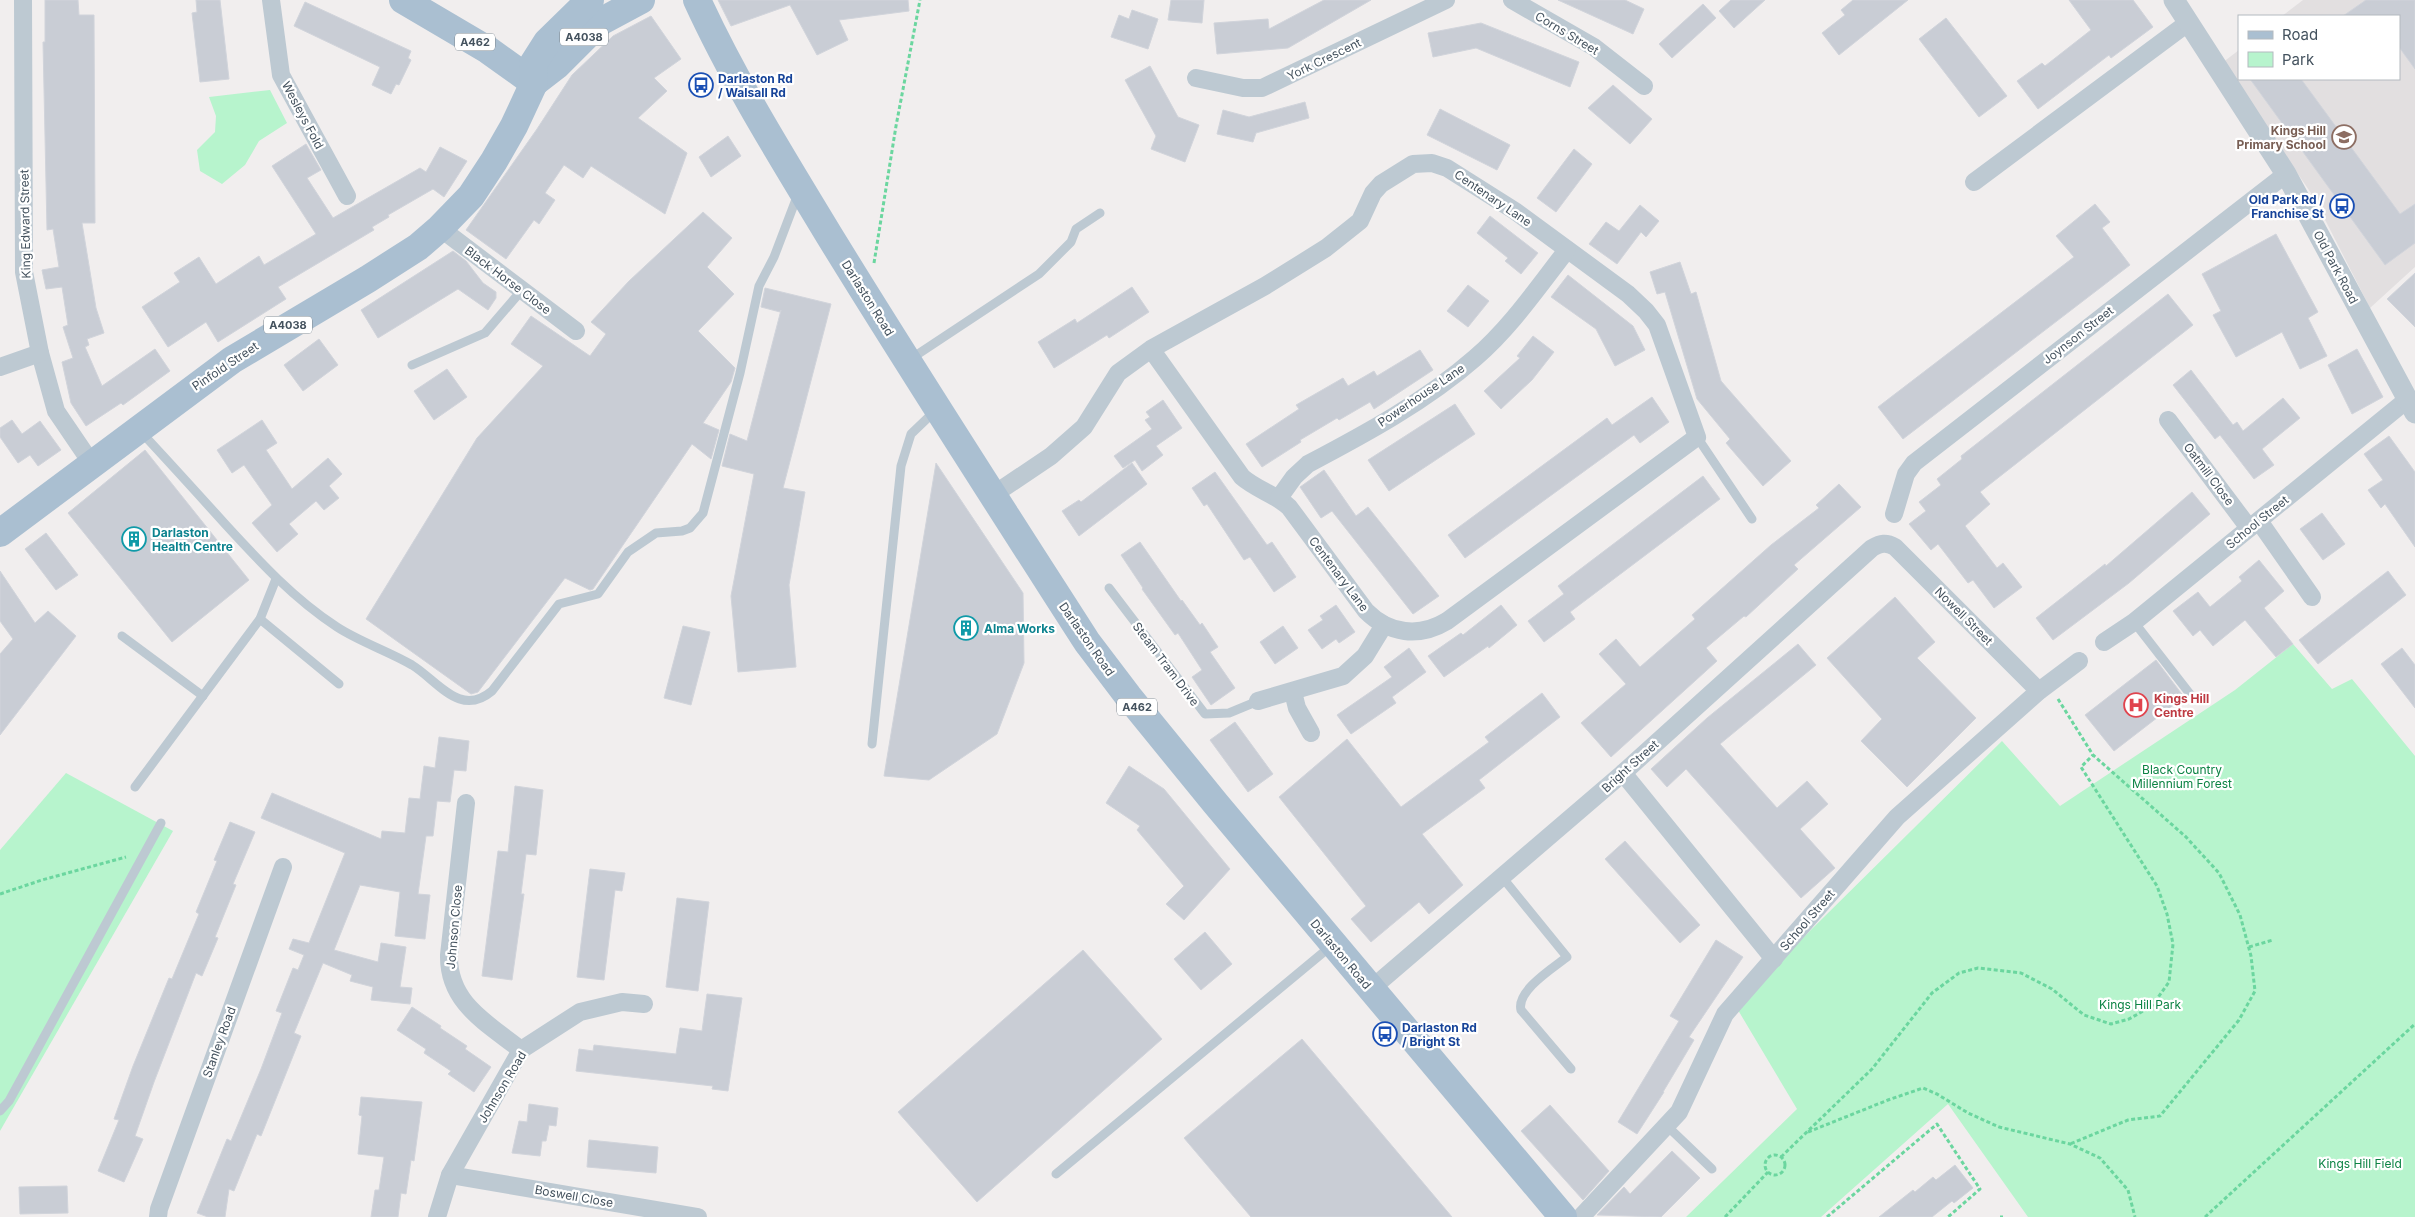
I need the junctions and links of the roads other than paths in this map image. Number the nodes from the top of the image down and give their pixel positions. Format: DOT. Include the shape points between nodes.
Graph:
graph roads {
  1 [pos="24,0"];
  2 [pos="271,0"];
  3 [pos="590,0"];
  4 [pos="641,0"];
  5 [pos="697,0"];
  6 [pos="1446,0"];
  7 [pos="1512,0"];
  8 [pos="2174,0"];
  9 [pos="410,2"];
  10 [pos="2188,22"];
  11 [pos="1196,78"];
  12 [pos="534,83"];
  13 [pos="1644,86"];
  14 [pos="2286,174"];
  15 [pos="1974,182"];
  16 [pos="800,187"];
  17 [pos="346,196"];
  18 [pos="1100,213"];
  19 [pos="440,228"];
  20 [pos="1567,250"];
  21 [pos="522,290"];
  22 [pos="576,331"];
  23 [pos="1151,349"];
  24 [pos="40,353"];
  25 [pos="907,361"];
  26 [pos="412,365"];
  27 [pos="0,368"];
  28 [pos="2411,406"];
  29 [pos="938,409"];
  30 [pos="2168,420"];
  31 [pos="138,428"];
  32 [pos="1697,437"];
  33 [pos="92,464"];
  34 [pos="993,495"];
  35 [pos="1279,498"];
  36 [pos="1894,514"];
  37 [pos="1752,519"];
  38 [pos="2254,524"];
  39 [pos="0,533"];
  40 [pos="1887,543"];
  41 [pos="276,579"];
  42 [pos="1108,588"];
  43 [pos="2312,597"];
  44 [pos="260,619"];
  45 [pos="2134,622"];
  46 [pos="1384,625"];
  47 [pos="122,636"];
  48 [pos="2104,642"];
  49 [pos="2079,661"];
  50 [pos="339,684"];
  51 [pos="2044,688"];
  52 [pos="1293,692"];
  53 [pos="2190,694"];
  54 [pos="203,696"];
  55 [pos="1258,701"];
  56 [pos="1310,733"];
  57 [pos="872,744"];
  58 [pos="1623,773"];
  59 [pos="135,787"];
  60 [pos="466,803"];
  61 [pos="161,823"];
  62 [pos="283,867"];
  63 [pos="1502,877"];
  64 [pos="1334,945"];
  65 [pos="1774,959"];
  66 [pos="1371,989"];
  67 [pos="644,1004"];
  68 [pos="521,1050"];
  69 [pos="1571,1069"];
  70 [pos="0,1112"];
  71 [pos="1666,1126"];
  72 [pos="1712,1169"];
  73 [pos="1056,1174"];
  74 [pos="450,1175"];
  75 [pos="158,1217"];
  76 [pos="437,1217"];
  77 [pos="698,1217"];
  78 [pos="1563,1217"];
  79 [pos="1581,1217"];
  1 -- 24 [label="street, King Edward Street" via="24,272"];
  2 -- 17 [label="street, Wesleys Fold" via="281,75"];
  3 -- 12 [label="main road, A4038" via="547,42 533,64"];
  4 -- 12 [label="main road, A4038" via="600,22"];
  5 -- 16 [label="main road, Darlaston Road / A462" via="715,40"];
  6 -- 11 [label="street, York Crescent" via="1262,88 1243,88"];
  7 -- 13 [label="street, Corns Street" via="1594,47"];
  8 -- 10 [label="street, Old Park Road"];
  9 -- 12 [label="main road, A462"];
  10 -- 14 [label="street, Old Park Road"];
  10 -- 15 [label="street"];
  12 -- 19 [label="main road, Pinfold Street / A4038" via="514,126 471,196"];
  14 -- 28 [label="street, Old Park Road"];
  14 -- 36 [label="street, Joynson Street" via="1914,463 1906,474"];
  16 -- 25 [label="main road, Darlaston Road / A462"];
  16 -- 41 [label="lane" via="774,257 759,286 703,513 690,528 656,533 628,552 598,594 559,604 492,692 483,699 473,702 456,698 412,665 338,628"];
  18 -- 25 [label="lane" via="1076,229 1071,242 1039,274"];
  19 -- 21 [label="street, Black Horse Close"];
  19 -- 31 [label="main road, Pinfold Street / A4038" via="418,247 232,360"];
  20 -- 23 [label="street, Centenary Lane" via="1468,179 1432,163 1413,164 1381,184 1360,221 1326,248"];
  20 -- 32 [label="street, Centenary Lane" via="1628,294 1652,318"];
  20 -- 35 [label="street, Powerhouse Lane" via="1523,306 1476,357 1416,402 1308,464"];
  21 -- 22 [label="street, Black Horse Close"];
  21 -- 26 [label="lane" via="485,333"];
  23 -- 34 [label="street, Centenary Lane" via="1118,373 1084,427 1050,456"];
  23 -- 35 [label="street, Centenary Lane" via="1242,477 1252,486"];
  24 -- 27 [label="street"];
  24 -- 33 [label="street, King Edward Street" via="56,411"];
  25 -- 29 [label="main road, Darlaston Road / A462"];
  28 -- 38 [label="street, School Street"];
  29 -- 34 [label="main road, Darlaston Road / A462"];
  29 -- 57 [label="lane" via="911,434 901,466"];
  30 -- 38 [label="street, Oatmill Close"];
  31 -- 33 [label="main road, Pinfold Street / A4038"];
  31 -- 41 [label="lane"];
  32 -- 37 [label="lane, Centenary Lane"];
  32 -- 46 [label="street, Centenary Lane" via="1437,628 1407,632"];
  33 -- 39 [label="main road, Pinfold Street / A4038"];
  34 -- 64 [label="main road, Darlaston Road / A462" via="1087,642"];
  35 -- 46 [label="street, Centenary Lane" via="1289,506 1366,611"];
  38 -- 43 [label="street, Oatmill Close"];
  38 -- 45 [label="street, School Street"];
  40 -- 51 [label="street, Nowell Street"];
  40 -- 58 [label="street, Bright Street" via="1872,548"];
  41 -- 44 [label="lane"];
  42 -- 55 [label="lane, Steam Tram Drive" via="1205,714 1229,713"];
  44 -- 50 [label="lane"];
  44 -- 54 [label="lane"];
  45 -- 48 [label="street, School Street"];
  45 -- 53 [label="lane"];
  46 -- 52 [label="street, Steam Tram Drive" via="1365,656 1343,676"];
  47 -- 54 [label="lane"];
  49 -- 51 [label="street, School Street"];
  51 -- 65 [label="street, School Street" via="1897,817"];
  52 -- 55 [label="street, Steam Tram Drive"];
  52 -- 56 [label="street"];
  54 -- 59 [label="lane"];
  58 -- 63 [label="street, Bright Street"];
  58 -- 65 [label="street"];
  60 -- 68 [label="street, Johnson Close" via="449,955 450,976 464,1003"];
  61 -- 70 [label="lane" via="9,1101"];
  62 -- 75 [label="street, Stanley Road" via="161,1201"];
  63 -- 66 [label="street, Bright Street"];
  63 -- 69 [label="lane" via="1567,957 1524,993 1519,1003 1521,1010"];
  64 -- 66 [label="main road, Darlaston Road / A462"];
  64 -- 73 [label="lane"];
  65 -- 71 [label="street, School Street" via="1726,1014 1679,1112"];
  66 -- 78 [label="main road, Darlaston Road / A462"];
  67 -- 68 [label="street, Johnson Road" via="622,1002 580,1012"];
  68 -- 74 [label="street, Johnson Road"];
  71 -- 72 [label="lane"];
  71 -- 79 [label="street, School Street"];
  74 -- 76 [label="street, Johnson Road"];
  74 -- 77 [label="street, Boswell Close"];
}
